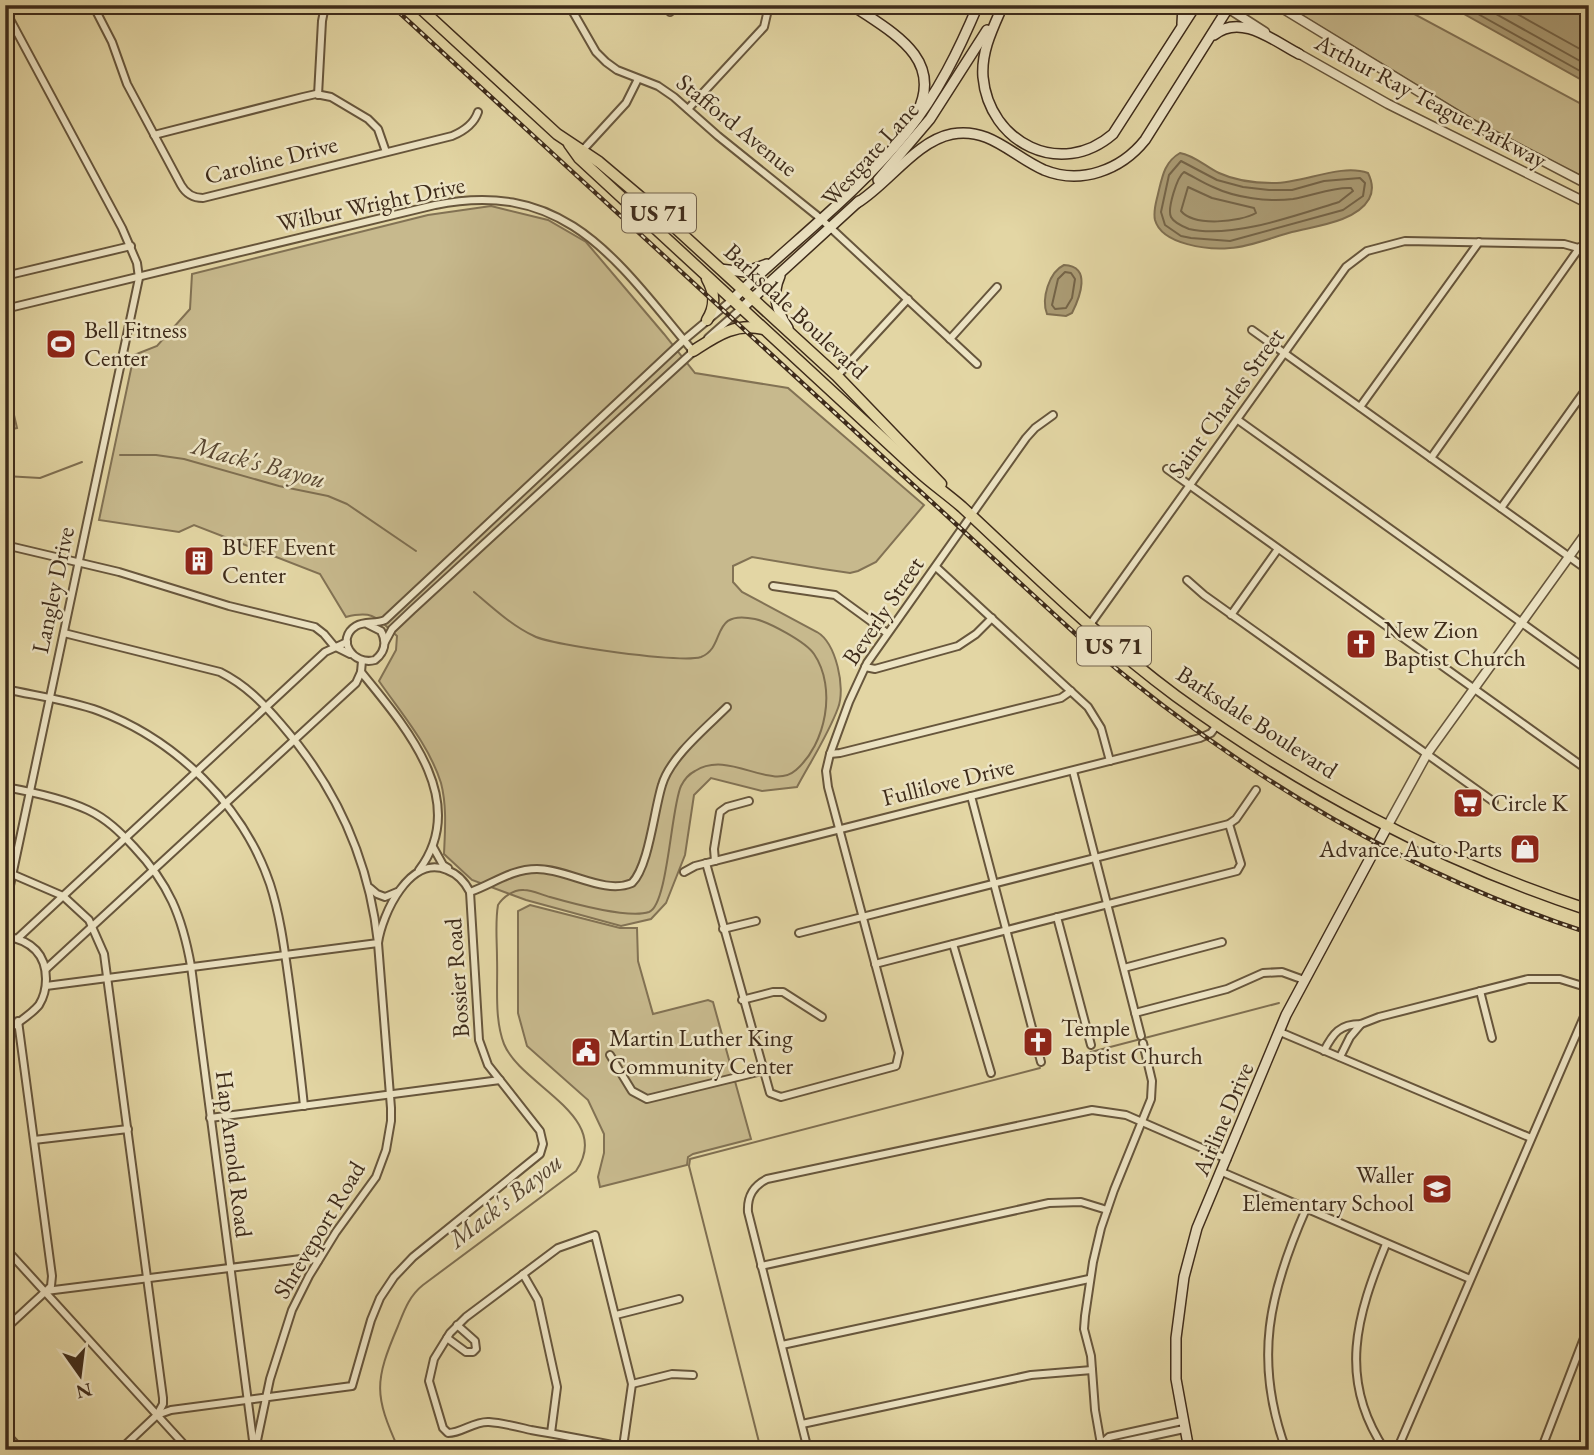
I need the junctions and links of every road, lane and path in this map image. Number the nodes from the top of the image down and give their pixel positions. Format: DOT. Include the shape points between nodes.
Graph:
graph roads {
  1 [pos="93,5"];
  2 [pos="317,5"];
  3 [pos="417,5"];
  4 [pos="569,5"];
  5 [pos="678,5"];
  6 [pos="852,5"];
  7 [pos="893,5"];
  8 [pos="939,5"];
  9 [pos="978,5"];
  10 [pos="1003,5"];
  11 [pos="1183,5"];
  12 [pos="1196,5"];
  13 [pos="1277,5"];
  14 [pos="1227,6"];
  15 [pos="326,8"];
  16 [pos="765,8"];
  17 [pos="5,10"];
  18 [pos="670,12"];
  19 [pos="1182,28"];
  20 [pos="1208,41"];
  21 [pos="1299,54"];
  22 [pos="638,79"];
  23 [pos="318,94"];
  24 [pos="688,109"];
  25 [pos="478,111"];
  26 [pos="908,130"];
  27 [pos="154,135"];
  28 [pos="386,152"];
  29 [pos="580,153"];
  30 [pos="1589,185"];
  31 [pos="857,203"];
  32 [pos="1589,204"];
  33 [pos="657,211"];
  34 [pos="820,218"];
  35 [pos="648,222"];
  36 [pos="830,228"];
  37 [pos="1479,242"];
  38 [pos="131,246"];
  39 [pos="1580,247"];
  40 [pos="1589,251"];
  41 [pos="772,262"];
  42 [pos="719,268"];
  43 [pos="785,268"];
  44 [pos="704,273"];
  45 [pos="5,276"];
  46 [pos="139,278"];
  47 [pos="5,286"];
  48 [pos="997,287"];
  49 [pos="743,290"];
  50 [pos="733,299"];
  51 [pos="752,299"];
  52 [pos="908,299"];
  53 [pos="742,308"];
  54 [pos="8,309"];
  55 [pos="707,320"];
  56 [pos="1252,330"];
  57 [pos="767,331"];
  58 [pos="793,335"];
  59 [pos="950,339"];
  60 [pos="684,341"];
  61 [pos="693,351"];
  62 [pos="1285,354"];
  63 [pos="977,364"];
  64 [pos="837,376"];
  65 [pos="1589,384"];
  66 [pos="827,386"];
  67 [pos="1360,407"];
  68 [pos="1053,415"];
  69 [pos="1238,420"];
  70 [pos="1431,458"];
  71 [pos="1167,469"];
  72 [pos="1191,486"];
  73 [pos="950,496"];
  74 [pos="1501,508"];
  75 [pos="972,517"];
  76 [pos="1589,529"];
  77 [pos="5,545"];
  78 [pos="1278,549"];
  79 [pos="1569,557"];
  80 [pos="79,562"];
  81 [pos="936,567"];
  82 [pos="1589,571"];
  83 [pos="1187,580"];
  84 [pos="773,586"];
  85 [pos="1231,615"];
  86 [pos="992,618"];
  87 [pos="1521,623"];
  88 [pos="367,624"];
  89 [pos="1089,626"];
  90 [pos="887,632"];
  91 [pos="64,633"];
  92 [pos="347,642"];
  93 [pos="334,646"];
  94 [pos="384,647"];
  95 [pos="350,654"];
  96 [pos="362,661"];
  97 [pos="865,667"];
  98 [pos="1589,671"];
  99 [pos="362,672"];
  100 [pos="5,689"];
  101 [pos="1474,689"];
  102 [pos="1071,691"];
  103 [pos="49,698"];
  104 [pos="266,707"];
  105 [pos="727,707"];
  106 [pos="1217,725"];
  107 [pos="295,740"];
  108 [pos="830,754"];
  109 [pos="1427,754"];
  110 [pos="1110,761"];
  111 [pos="1073,771"];
  112 [pos="1589,771"];
  113 [pos="195,772"];
  114 [pos="5,787"];
  115 [pos="1256,790"];
  116 [pos="30,792"];
  117 [pos="971,796"];
  118 [pos="749,801"];
  119 [pos="1494,802"];
  120 [pos="225,804"];
  121 [pos="1229,824"];
  122 [pos="1388,825"];
  123 [pos="839,830"];
  124 [pos="125,838"];
  125 [pos="433,847"];
  126 [pos="1096,858"];
  127 [pos="715,861"];
  128 [pos="706,863"];
  129 [pos="155,869"];
  130 [pos="450,870"];
  131 [pos="9,872"];
  132 [pos="417,872"];
  133 [pos="684,872"];
  134 [pos="994,883"];
  135 [pos="369,887"];
  136 [pos="401,888"];
  137 [pos="470,892"];
  138 [pos="63,896"];
  139 [pos="1108,905"];
  140 [pos="5,909"];
  141 [pos="1589,910"];
  142 [pos="862,917"];
  143 [pos="1057,917"];
  144 [pos="756,920"];
  145 [pos="92,926"];
  146 [pos="723,929"];
  147 [pos="1006,930"];
  148 [pos="799,933"];
  149 [pos="5,936"];
  150 [pos="18,938"];
  151 [pos="1222,942"];
  152 [pos="378,943"];
  153 [pos="953,944"];
  154 [pos="285,954"];
  155 [pos="875,964"];
  156 [pos="191,966"];
  157 [pos="1124,968"];
  158 [pos="46,971"];
  159 [pos="109,978"];
  160 [pos="1304,980"];
  161 [pos="46,986"];
  162 [pos="1589,988"];
  163 [pos="1480,991"];
  164 [pos="742,1000"];
  165 [pos="1589,1005"];
  166 [pos="1135,1013"];
  167 [pos="822,1017"];
  168 [pos="18,1021"];
  169 [pos="1361,1024"];
  170 [pos="1280,1032"];
  171 [pos="5,1033"];
  172 [pos="1492,1038"];
  173 [pos="1091,1045"];
  174 [pos="1324,1051"];
  175 [pos="610,1055"];
  176 [pos="1340,1057"];
  177 [pos="1041,1062"];
  178 [pos="762,1071"];
  179 [pos="991,1073"];
  180 [pos="500,1080"];
  181 [pos="390,1095"];
  182 [pos="304,1106"];
  183 [pos="210,1118"];
  184 [pos="1142,1121"];
  185 [pos="128,1129"];
  186 [pos="1531,1138"];
  187 [pos="34,1140"];
  188 [pos="1227,1158"];
  189 [pos="1222,1172"];
  190 [pos="1306,1209"];
  191 [pos="1107,1210"];
  192 [pos="1387,1244"];
  193 [pos="5,1248"];
  194 [pos="318,1261"];
  195 [pos="761,1266"];
  196 [pos="229,1269"];
  197 [pos="523,1274"];
  198 [pos="148,1279"];
  199 [pos="1089,1279"];
  200 [pos="1470,1279"];
  201 [pos="46,1291"];
  202 [pos="679,1299"];
  203 [pos="616,1315"];
  204 [pos="457,1325"];
  205 [pos="1589,1325"];
  206 [pos="5,1328"];
  207 [pos="447,1338"];
  208 [pos="782,1345"];
  209 [pos="1092,1370"];
  210 [pos="693,1375"];
  211 [pos="632,1384"];
  212 [pos="266,1398"];
  213 [pos="246,1400"];
  214 [pos="158,1415"];
  215 [pos="802,1424"];
  216 [pos="1183,1425"];
  217 [pos="5,1433"];
  218 [pos="551,1433"];
  219 [pos="1101,1447"];
  220 [pos="622,1448"];
  221 [pos="21,1450"];
  222 [pos="120,1450"];
  223 [pos="190,1450"];
  224 [pos="255,1450"];
  225 [pos="638,1450"];
  226 [pos="680,1450"];
  227 [pos="709,1450"];
  228 [pos="808,1450"];
  229 [pos="1072,1450"];
  230 [pos="1189,1450"];
  231 [pos="1286,1450"];
  232 [pos="1385,1450"];
  233 [pos="1397,1450"];
  234 [pos="1541,1450"];
  1 -- 27 [label="street, Caroline Drive"];
  2 -- 15 [label="street"];
  3 -- 29 [label="main road, Barksdale Boulevard / US 71"];
  4 -- 22 [label="street, Stafford Avenue" via="601,58"];
  5 -- 18 [label="street"];
  6 -- 26 [label="main road" via="898,35 920,67 923,94"];
  7 -- 8 [label="main road" via="921,9"];
  9 -- 26 [label="main road, Westgate Lane" via="945,77"];
  10 -- 19 [label="main road" via="985,50 985,87 992,108 1007,129 1046,154 1084,152 1113,134"];
  10 -- 31 [label="main road, Westgate Lane" via="930,118"];
  11 -- 19 [label="main road"];
  12 -- 19 [label="main road"];
  13 -- 30 [label="street, Arthur Ray Teague Parkway" via="1472,124"];
  14 -- 20 [label="main road"];
  14 -- 21 [label="street, Arthur Ray Teague Parkway"];
  15 -- 23 [label="street"];
  16 -- 24 [label="street" via="764,27"];
  17 -- 38 [label="street"];
  20 -- 21 [label="main road" via="1224,28 1241,25"];
  20 -- 31 [label="main road" via="1145,141 1134,154 1106,170 1054,173 993,138 965,132 928,144"];
  21 -- 32 [label="street, Arthur Ray Teague Parkway" via="1388,104"];
  22 -- 24 [label="street, Stafford Avenue" via="664,89"];
  22 -- 29 [label="street" via="626,103"];
  23 -- 27 [label="street"];
  23 -- 28 [label="street" via="335,99 375,125"];
  24 -- 34 [label="street, Stafford Avenue"];
  25 -- 28 [label="street, Caroline Drive" via="456,134"];
  26 -- 34 [label="main road, Westgate Lane" via="882,161"];
  27 -- 28 [label="street, Caroline Drive" via="183,189 198,198"];
  29 -- 33 [label="main road, Barksdale Boulevard / US 71"];
  29 -- 35 [label="main road, Barksdale Boulevard / US 71"];
  31 -- 36 [label="main road, Westgate Lane"];
  33 -- 35 [label="main road"];
  33 -- 42 [label="main road, Barksdale Boulevard / US 71"];
  34 -- 36 [label="street, Stafford Avenue"];
  34 -- 41 [label="main road, Westgate Lane"];
  35 -- 44 [label="main road, Barksdale Boulevard / US 71"];
  36 -- 43 [label="main road, Westgate Lane"];
  36 -- 52 [label="street, Stafford Avenue"];
  37 -- 39 [label="street, Saint Charles Street"];
  37 -- 62 [label="street, Saint Charles Street" via="1420,241 1367,251 1346,267"];
  37 -- 67 [label="street"];
  38 -- 45 [label="street"];
  38 -- 46 [label="street"];
  39 -- 40 [label="street, Saint Charles Street"];
  39 -- 70 [label="street"];
  41 -- 42 [label="main road" via="745,272"];
  41 -- 49 [label="main road, Westgate Lane"];
  42 -- 49 [label="main road, Barksdale Boulevard / US 71"];
  43 -- 51 [label="main road, Westgate Lane"];
  43 -- 58 [label="main road" via="775,301"];
  44 -- 50 [label="main road, Barksdale Boulevard / US 71"];
  44 -- 55 [label="main road" via="714,299"];
  46 -- 54 [label="street, Wilbur Wright Drive"];
  46 -- 60 [label="street, Wilbur Wright Drive" via="435,205 497,200 537,209 584,232"];
  46 -- 80 [label="street, Langley Drive"];
  47 -- 54 [label="street"];
  48 -- 59 [label="street"];
  49 -- 50 [label="main road, Westgate Lane"];
  49 -- 51 [label="main road, Barksdale Boulevard / US 71"];
  50 -- 53 [label="main road, Barksdale Boulevard / US 71"];
  50 -- 55 [label="street"];
  51 -- 53 [label="main road, Westgate Lane"];
  51 -- 58 [label="main road, Barksdale Boulevard / US 71"];
  52 -- 59 [label="street, Stafford Avenue"];
  52 -- 64 [label="street"];
  53 -- 57 [label="main road, Barksdale Boulevard / US 71"];
  53 -- 61 [label="street"];
  55 -- 60 [label="street"];
  56 -- 62 [label="street"];
  57 -- 61 [label="main road" via="750,326 730,329"];
  57 -- 66 [label="main road, Barksdale Boulevard / US 71"];
  58 -- 64 [label="main road, Barksdale Boulevard / US 71"];
  59 -- 63 [label="street, Stafford Avenue"];
  60 -- 61 [label="street, Wilbur Wright Drive"];
  60 -- 88 [label="street" via="385,620"];
  61 -- 94 [label="street" via="402,620 388,634"];
  62 -- 67 [label="street"];
  62 -- 69 [label="street, Saint Charles Street"];
  64 -- 66 [label="main road"];
  64 -- 73 [label="main road, Barksdale Boulevard / US 71"];
  65 -- 74 [label="street"];
  66 -- 73 [label="main road, Barksdale Boulevard / US 71"];
  67 -- 70 [label="street"];
  68 -- 75 [label="street, Beverly Street" via="1026,438"];
  69 -- 72 [label="street, Saint Charles Street"];
  69 -- 87 [label="street"];
  70 -- 74 [label="street"];
  71 -- 72 [label="street"];
  72 -- 78 [label="street"];
  72 -- 89 [label="street, Saint Charles Street"];
  73 -- 75 [label="main road, Barksdale Boulevard / US 71"];
  74 -- 79 [label="street"];
  75 -- 81 [label="street, Beverly Street"];
  75 -- 89 [label="main road, Barksdale Boulevard / US 71"];
  76 -- 79 [label="street"];
  77 -- 80 [label="street"];
  78 -- 85 [label="street"];
  78 -- 101 [label="street"];
  79 -- 82 [label="street"];
  79 -- 87 [label="street"];
  80 -- 91 [label="street, Langley Drive"];
  80 -- 93 [label="street" via="315,627"];
  81 -- 86 [label="street"];
  81 -- 90 [label="street, Beverly Street"];
  83 -- 85 [label="street"];
  84 -- 90 [label="street" via="835,595"];
  85 -- 109 [label="street"];
  86 -- 97 [label="street" via="952,648 875,669"];
  86 -- 102 [label="street"];
  87 -- 98 [label="street"];
  87 -- 101 [label="street"];
  88 -- 92 [label="street" via="355,627"];
  88 -- 94 [label="street" via="381,631"];
  89 -- 106 [label="main road, Barksdale Boulevard / US 71"];
  90 -- 97 [label="street, Beverly Street"];
  91 -- 103 [label="street, Langley Drive"];
  91 -- 104 [label="street" via="220,672"];
  92 -- 93 [label="street"];
  92 -- 95 [label="street"];
  93 -- 95 [label="street"];
  93 -- 104 [label="street"];
  94 -- 96 [label="street" via="374,660"];
  95 -- 96 [label="street"];
  96 -- 99 [label="street"];
  97 -- 108 [label="street, Beverly Street"];
  99 -- 107 [label="street"];
  99 -- 125 [label="street, Shreveport Road" via="396,716 428,770 439,812"];
  100 -- 103 [label="street"];
  101 -- 109 [label="street"];
  101 -- 112 [label="street"];
  102 -- 108 [label="street" via="1061,698"];
  102 -- 110 [label="street" via="1096,717"];
  103 -- 113 [label="street" via="121,721 163,745"];
  103 -- 116 [label="street, Langley Drive"];
  104 -- 107 [label="street"];
  104 -- 113 [label="street"];
  105 -- 137 [label="street, Bossier Road" via="681,755 662,783 641,870 632,883 614,887 537,869 514,872"];
  106 -- 110 [label="street, Fullilove Drive" via="1203,737"];
  106 -- 122 [label="main road, Barksdale Boulevard / US 71" via="1304,781"];
  107 -- 120 [label="street"];
  107 -- 135 [label="street" via="345,817"];
  108 -- 123 [label="street, Beverly Street" via="826,776"];
  109 -- 119 [label="street"];
  109 -- 122 [label="street"];
  110 -- 111 [label="street, Fullilove Drive"];
  111 -- 117 [label="street, Fullilove Drive"];
  111 -- 126 [label="street"];
  113 -- 120 [label="street"];
  113 -- 124 [label="street"];
  114 -- 116 [label="street, Hap Arnold Road"];
  115 -- 121 [label="street"];
  116 -- 124 [label="street, Hap Arnold Road" via="87,810"];
  116 -- 131 [label="street, Langley Drive"];
  117 -- 123 [label="street, Fullilove Drive"];
  117 -- 134 [label="street"];
  118 -- 127 [label="street" via="720,812"];
  120 -- 129 [label="street"];
  120 -- 154 [label="street" via="264,869"];
  121 -- 126 [label="street"];
  121 -- 139 [label="street" via="1240,868 1234,873"];
  122 -- 141 [label="main road, Barksdale Boulevard / US 71" via="1495,875"];
  122 -- 160 [label="main road, Airline Drive"];
  123 -- 127 [label="street, Fullilove Drive"];
  123 -- 142 [label="street, Beverly Street"];
  124 -- 129 [label="street, Hap Arnold Road"];
  124 -- 138 [label="street"];
  125 -- 130 [label="street"];
  125 -- 132 [label="street, Shreveport Road"];
  126 -- 134 [label="street"];
  126 -- 139 [label="street"];
  127 -- 128 [label="street, Fullilove Drive"];
  128 -- 133 [label="street, Fullilove Drive"];
  128 -- 146 [label="street"];
  129 -- 145 [label="street"];
  129 -- 156 [label="street, Hap Arnold Road" via="176,908"];
  130 -- 132 [label="street, Shreveport Road" via="433,867"];
  130 -- 137 [label="street"];
  131 -- 138 [label="street"];
  131 -- 140 [label="street, Langley Drive"];
  132 -- 136 [label="street, Shreveport Road"];
  134 -- 142 [label="street"];
  134 -- 147 [label="street"];
  135 -- 136 [label="street" via="385,897"];
  135 -- 152 [label="street"];
  136 -- 152 [label="street, Shreveport Road" via="384,918"];
  137 -- 180 [label="street, Bossier Road" via="479,1042"];
  138 -- 145 [label="street"];
  138 -- 150 [label="street"];
  139 -- 143 [label="street"];
  139 -- 157 [label="street"];
  142 -- 148 [label="street"];
  142 -- 155 [label="street, Beverly Street"];
  143 -- 147 [label="street"];
  143 -- 173 [label="street"];
  144 -- 146 [label="street"];
  145 -- 158 [label="street"];
  145 -- 159 [label="street"];
  146 -- 164 [label="street"];
  147 -- 153 [label="street"];
  147 -- 177 [label="street"];
  149 -- 150 [label="street"];
  150 -- 158 [label="street" via="35,948"];
  151 -- 157 [label="street"];
  152 -- 154 [label="street"];
  152 -- 181 [label="street, Shreveport Road"];
  153 -- 155 [label="street"];
  153 -- 179 [label="street"];
  154 -- 156 [label="street"];
  154 -- 182 [label="street"];
  155 -- 178 [label="street, Beverly Street" via="898,1063 891,1069 781,1097 772,1095"];
  156 -- 159 [label="street"];
  156 -- 183 [label="street, Hap Arnold Road"];
  157 -- 166 [label="street"];
  158 -- 161 [label="street"];
  159 -- 161 [label="street"];
  159 -- 185 [label="street"];
  160 -- 166 [label="street" via="1282,972 1263,973 1227,989"];
  160 -- 170 [label="main road, Airline Drive"];
  161 -- 168 [label="street" via="39,1004"];
  162 -- 163 [label="street" via="1541,978"];
  163 -- 169 [label="street"];
  163 -- 172 [label="street"];
  164 -- 167 [label="street" via="783,992"];
  164 -- 178 [label="street"];
  165 -- 186 [label="street"];
  166 -- 184 [label="street" via="1153,1087"];
  168 -- 171 [label="street"];
  168 -- 187 [label="street"];
  169 -- 174 [label="street" via="1335,1032"];
  169 -- 176 [label="street"];
  170 -- 174 [label="street"];
  170 -- 188 [label="main road, Airline Drive"];
  174 -- 176 [label="street"];
  175 -- 178 [label="street" via="632,1091 647,1098"];
  176 -- 186 [label="street"];
  180 -- 181 [label="street"];
  180 -- 212 [label="street, Bossier Road" via="540,1131 540,1154 413,1256 394,1277 371,1320 354,1383"];
  181 -- 182 [label="street"];
  181 -- 194 [label="street, Shreveport Road" via="390,1136 376,1177"];
  182 -- 183 [label="street"];
  183 -- 196 [label="street, Hap Arnold Road"];
  184 -- 188 [label="street"];
  184 -- 191 [label="street"];
  184 -- 195 [label="street" via="1103,1110 1080,1112 767,1179 754,1188 748,1202"];
  185 -- 187 [label="street"];
  185 -- 198 [label="street"];
  186 -- 200 [label="street"];
  187 -- 201 [label="street" via="52,1276"];
  188 -- 189 [label="main road, Airline Drive"];
  189 -- 190 [label="street"];
  189 -- 216 [label="main road, Airline Drive" via="1197,1228 1180,1298 1176,1369"];
  190 -- 192 [label="street"];
  190 -- 231 [label="street" via="1280,1272 1269,1323 1270,1389"];
  191 -- 195 [label="street" via="1081,1202 1060,1202"];
  191 -- 199 [label="street"];
  192 -- 200 [label="street"];
  192 -- 232 [label="street" via="1365,1296 1356,1351 1365,1409"];
  193 -- 201 [label="street"];
  194 -- 196 [label="street" via="309,1258"];
  194 -- 212 [label="street, Shreveport Road" via="285,1328"];
  195 -- 208 [label="street"];
  196 -- 198 [label="street"];
  196 -- 213 [label="street, Hap Arnold Road"];
  197 -- 203 [label="street" via="558,1248 595,1235"];
  197 -- 204 [label="street"];
  197 -- 218 [label="street" via="538,1300 556,1387"];
  198 -- 201 [label="street"];
  198 -- 214 [label="street" via="163,1398"];
  199 -- 208 [label="street"];
  199 -- 209 [label="street" via="1084,1329"];
  200 -- 233 [label="street"];
  201 -- 206 [label="street"];
  201 -- 214 [label="street"];
  202 -- 203 [label="street"];
  203 -- 211 [label="street"];
  204 -- 207 [label="street"];
  204 -- 207 [label="street" via="475,1341 476,1349 466,1352"];
  205 -- 234 [label="street"];
  207 -- 218 [label="street" via="431,1366 429,1381 448,1433 485,1422"];
  208 -- 215 [label="street"];
  209 -- 215 [label="street" via="1038,1374"];
  209 -- 219 [label="street"];
  210 -- 211 [label="street" via="672,1374"];
  211 -- 220 [label="street"];
  212 -- 213 [label="street"];
  212 -- 224 [label="street, Shreveport Road"];
  213 -- 214 [label="street"];
  213 -- 224 [label="street, Hap Arnold Road"];
  214 -- 222 [label="street"];
  214 -- 223 [label="street"];
  215 -- 228 [label="street"];
  216 -- 219 [label="street"];
  216 -- 230 [label="main road, Airline Drive"];
  217 -- 221 [label="street"];
  218 -- 220 [label="street"];
  219 -- 229 [label="street"];
  220 -- 225 [label="street"];
  226 -- 227 [label="street"];
}
